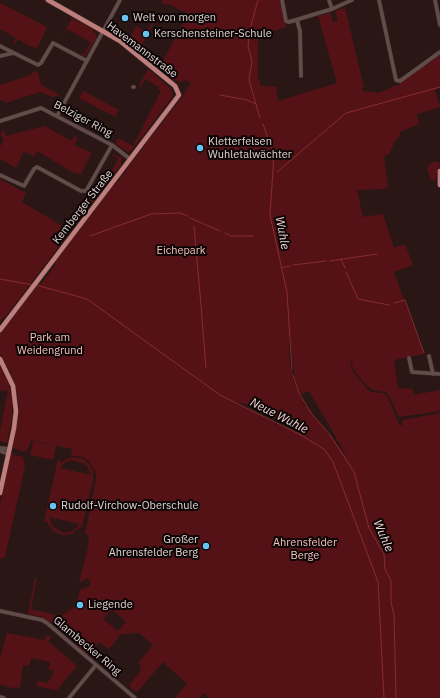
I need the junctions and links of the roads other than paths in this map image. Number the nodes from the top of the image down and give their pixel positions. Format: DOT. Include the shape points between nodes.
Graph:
graph roads {
  1 [pos="48,0"];
  2 [pos="120,0"];
  3 [pos="282,0"];
  4 [pos="329,0"];
  5 [pos="352,0"];
  6 [pos="379,0"];
  7 [pos="435,0"];
  8 [pos="332,9"];
  9 [pos="297,20"];
  10 [pos="440,25"];
  11 [pos="104,31"];
  12 [pos="0,46"];
  13 [pos="440,52"];
  14 [pos="13,53"];
  15 [pos="0,56"];
  16 [pos="87,62"];
  17 [pos="301,76"];
  18 [pos="179,94"];
  19 [pos="57,116"];
  20 [pos="0,121"];
  21 [pos="112,145"];
  22 [pos="130,159"];
  23 [pos="440,171"];
  24 [pos="0,175"];
  25 [pos="440,185"];
  26 [pos="0,330"];
  27 [pos="429,356"];
  28 [pos="409,358"];
  29 [pos="0,359"];
  30 [pos="433,374"];
  31 [pos="440,374"];
  32 [pos="1,450"];
  33 [pos="9,451"];
  34 [pos="0,493"];
  35 [pos="0,611"];
  36 [pos="96,666"];
  37 [pos="0,697"];
  38 [pos="4,698"];
  39 [pos="69,698"];
  40 [pos="135,698"];
  1 -- 11 [label="main road, Havemannstraße"];
  2 -- 11 [label="street"];
  3 -- 9 [label="street" via="286,21"];
  4 -- 8 [label="street"];
  5 -- 8 [label="street"];
  6 -- 13 [label="street" via="395,79 398,81"];
  7 -- 10 [label="street"];
  8 -- 9 [label="street"];
  9 -- 17 [label="street" via="300,31"];
  11 -- 16 [label="street"];
  11 -- 18 [label="main road, Havemannstraße" via="175,86"];
  12 -- 14 [label="street"];
  14 -- 15 [label="street"];
  14 -- 16 [label="street" via="38,65 53,43"];
  16 -- 19 [label="street"];
  18 -- 22 [label="main road, Kemberger Straße"];
  19 -- 20 [label="street, Belziger Ring" via="41,108"];
  19 -- 21 [label="street, Belziger Ring"];
  21 -- 22 [label="street, Belziger Ring"];
  21 -- 24 [label="street, Belziger Ring" via="86,191 80,191 37,167 24,186"];
  22 -- 26 [label="main road, Kemberger Straße"];
  23 -- 25 [label="main road"];
  27 -- 30 [label="street"];
  28 -- 30 [label="street" via="412,372"];
  29 -- 33 [label="main road" via="13,386 15,398 15,420"];
  30 -- 31 [label="street"];
  32 -- 33 [label="street"];
  33 -- 34 [label="main road"];
  35 -- 36 [label="street, Glambecker Ring" via="45,622"];
  36 -- 39 [label="street"];
  36 -- 40 [label="street, Glambecker Ring"];
  37 -- 38 [label="street"];
}
